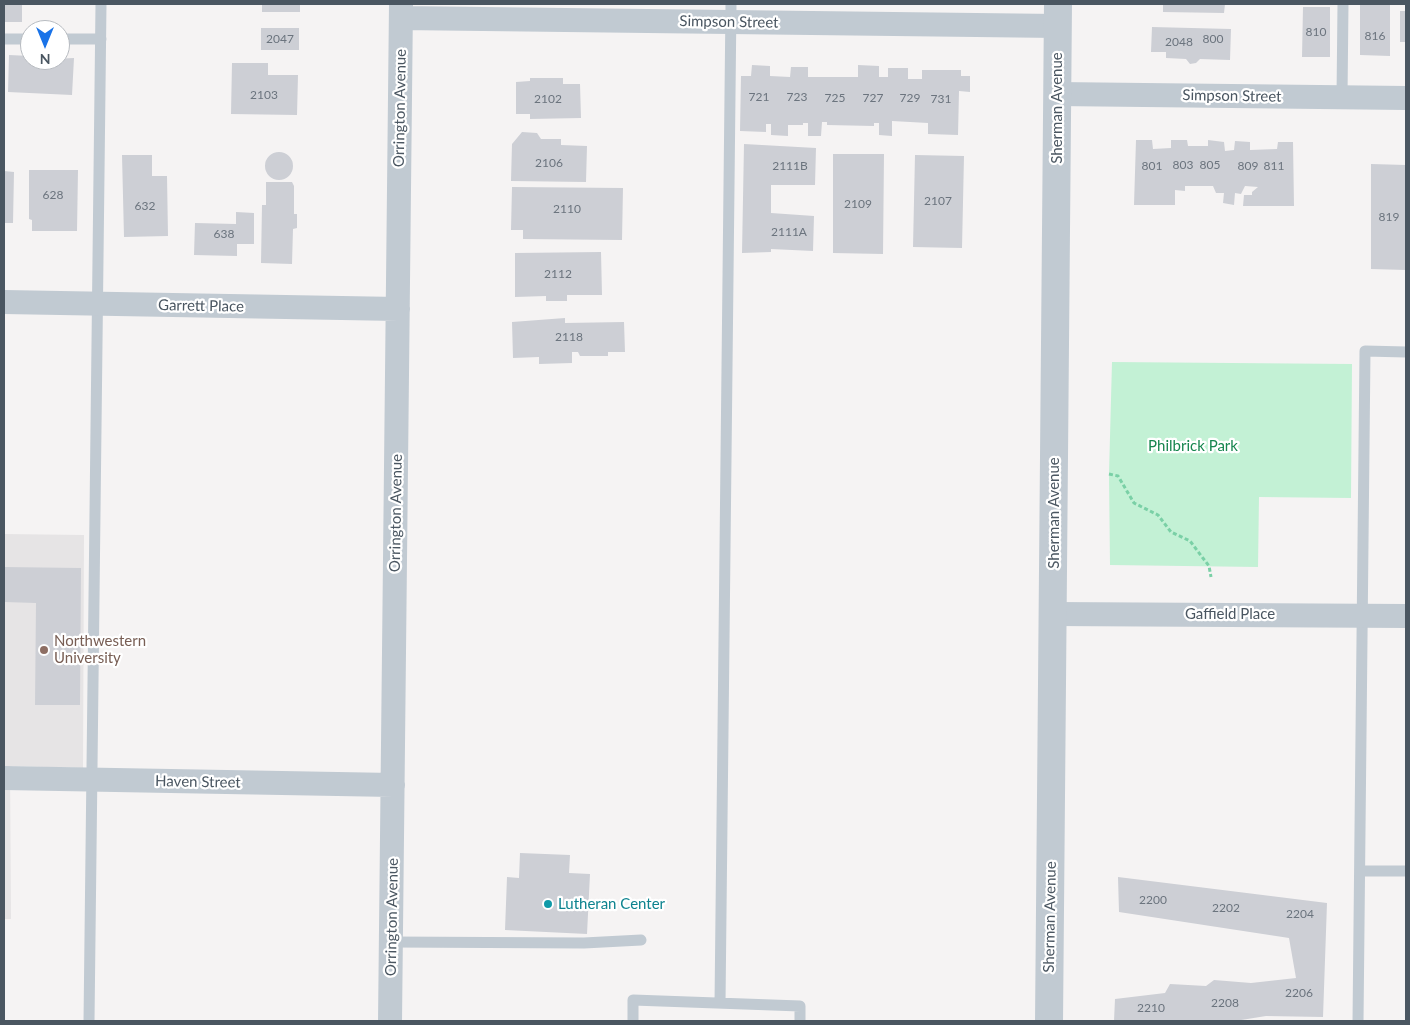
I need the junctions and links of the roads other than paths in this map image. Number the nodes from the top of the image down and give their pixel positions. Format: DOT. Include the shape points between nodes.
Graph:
graph roads {
  1 [pos="101,4"];
  2 [pos="1343,4"];
  3 [pos="401,11"];
  4 [pos="731,13"];
  5 [pos="1058,15"];
  6 [pos="4,39"];
  7 [pos="20,39"];
  8 [pos="70,39"];
  9 [pos="101,39"];
  10 [pos="1057,94"];
  11 [pos="1342,97"];
  12 [pos="1406,98"];
  13 [pos="4,302"];
  14 [pos="97,304"];
  15 [pos="398,309"];
  16 [pos="1406,352"];
  17 [pos="1053,614"];
  18 [pos="1362,615"];
  19 [pos="1406,616"];
  20 [pos="4,778"];
  21 [pos="92,780"];
  22 [pos="393,785"];
  23 [pos="1360,871"];
  24 [pos="1406,871"];
  25 [pos="641,940"];
  26 [pos="391,942"];
  27 [pos="720,1003"];
  28 [pos="89,1021"];
  29 [pos="390,1021"];
  30 [pos="633,1021"];
  31 [pos="800,1021"];
  32 [pos="1049,1021"];
  33 [pos="1358,1021"];
  1 -- 9 [label="lane"];
  2 -- 11 [label="lane"];
  3 -- 4 [label="street, Simpson Street"];
  3 -- 15 [label="street, Orrington Avenue"];
  4 -- 5 [label="street, Simpson Street"];
  4 -- 27 [label="lane"];
  5 -- 10 [label="street, Sherman Avenue"];
  6 -- 7 [label="lane"];
  8 -- 9 [label="lane"];
  9 -- 14 [label="lane"];
  10 -- 11 [label="street, Simpson Street"];
  10 -- 17 [label="street, Sherman Avenue"];
  11 -- 12 [label="street, Simpson Street"];
  13 -- 14 [label="street, Garrett Place"];
  14 -- 15 [label="street, Garrett Place"];
  14 -- 21 [label="lane"];
  15 -- 22 [label="street, Orrington Avenue"];
  16 -- 18 [label="lane" via="1365,351"];
  17 -- 18 [label="street, Gaffield Place"];
  17 -- 32 [label="street, Sherman Avenue"];
  18 -- 19 [label="street, Gaffield Place"];
  18 -- 23 [label="lane"];
  20 -- 21 [label="street, Haven Street"];
  21 -- 22 [label="street, Haven Street"];
  21 -- 28 [label="lane"];
  22 -- 26 [label="street, Orrington Avenue"];
  23 -- 24 [label="lane"];
  23 -- 33 [label="lane"];
  25 -- 26 [label="lane" via="584,943"];
  26 -- 29 [label="street, Orrington Avenue"];
  27 -- 30 [label="lane" via="633,1000"];
  27 -- 31 [label="lane" via="800,1006"];
}
